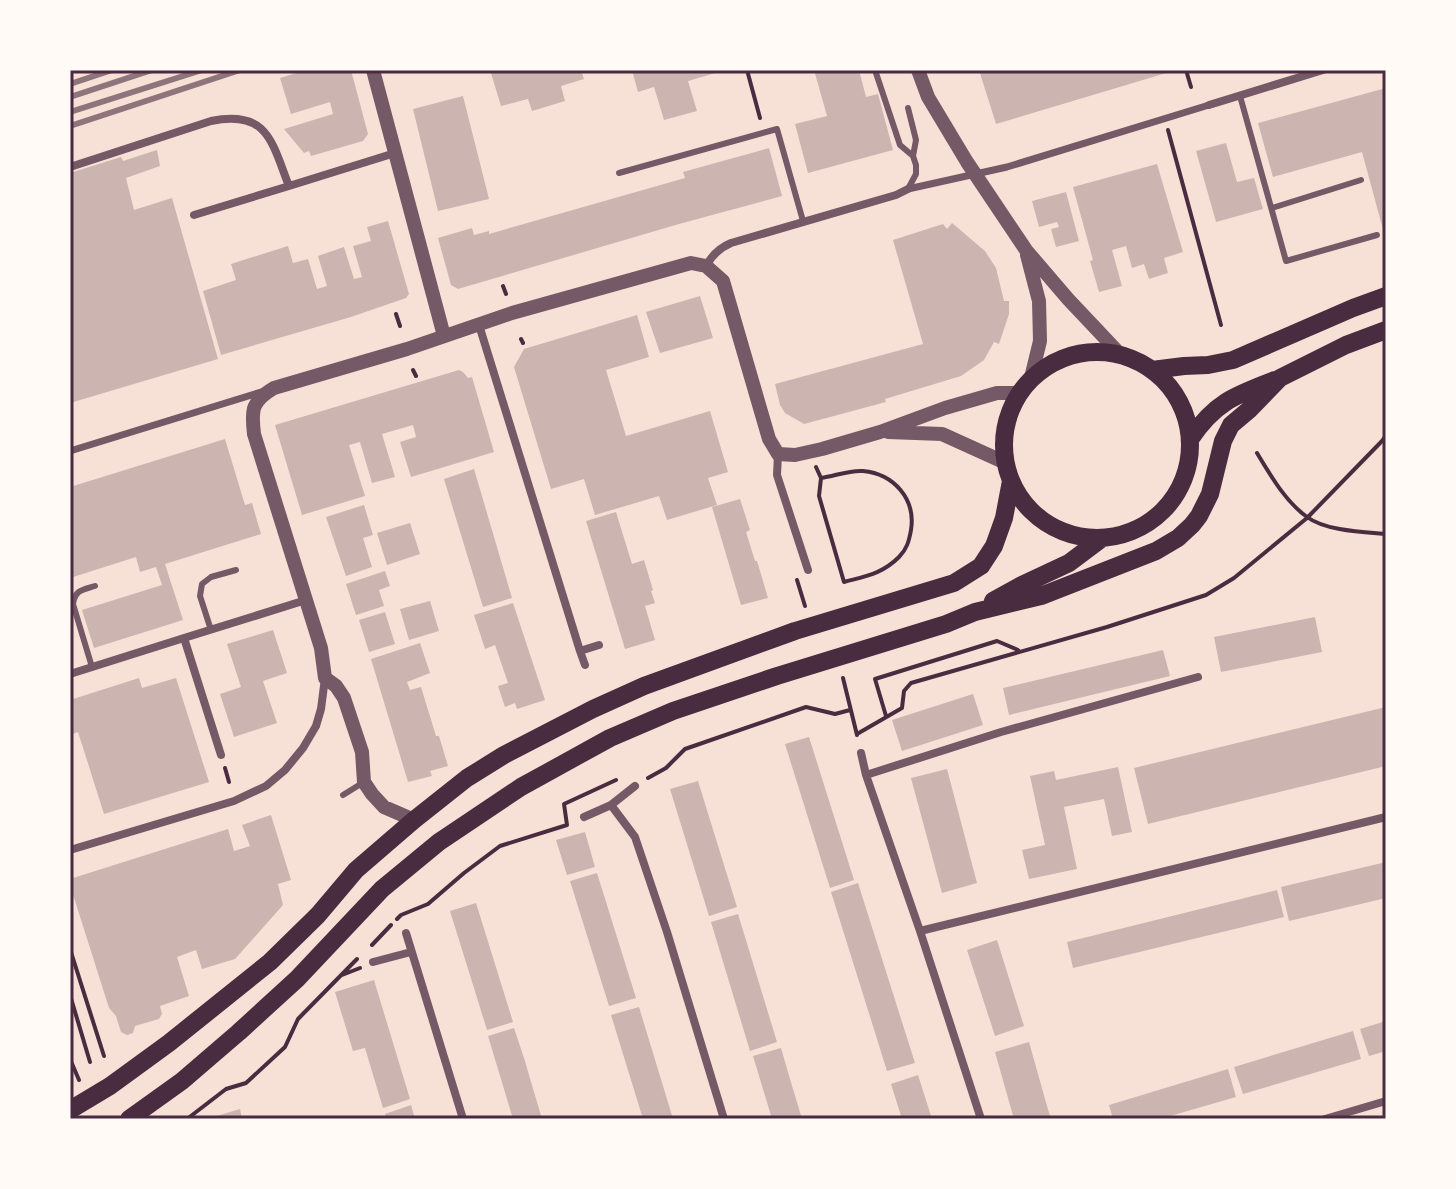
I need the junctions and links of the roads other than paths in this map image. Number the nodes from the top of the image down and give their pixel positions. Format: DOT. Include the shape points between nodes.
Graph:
graph roads {
  1 [pos="373,70"];
  2 [pos="875,70"];
  3 [pos="918,70"];
  4 [pos="1323,70"];
  5 [pos="1240,96"];
  6 [pos="1209,105"];
  7 [pos="908,108"];
  8 [pos="395,153"];
  9 [pos="913,156"];
  10 [pos="70,167"];
  11 [pos="619,173"];
  12 [pos="1361,180"];
  13 [pos="289,186"];
  14 [pos="908,189"];
  15 [pos="1272,208"];
  16 [pos="194,215"];
  17 [pos="803,221"];
  18 [pos="1377,235"];
  19 [pos="1026,250"];
  20 [pos="706,266"];
  21 [pos="1386,296"];
  22 [pos="479,325"];
  23 [pos="1386,330"];
  24 [pos="444,336"];
  25 [pos="1118,352"];
  26 [pos="1152,370"];
  27 [pos="1280,378"];
  28 [pos="1025,386"];
  29 [pos="274,388"];
  30 [pos="880,432"];
  31 [pos="1191,438"];
  32 [pos="70,451"];
  33 [pos="778,454"];
  34 [pos="1008,472"];
  35 [pos="1101,539"];
  36 [pos="236,570"];
  37 [pos="808,570"];
  38 [pos="95,586"];
  39 [pos="306,600"];
  40 [pos="975,612"];
  41 [pos="211,630"];
  42 [pos="184,638"];
  43 [pos="599,645"];
  44 [pos="580,651"];
  45 [pos="585,665"];
  46 [pos="92,667"];
  47 [pos="70,674"];
  48 [pos="1198,677"];
  49 [pos="325,678"];
  50 [pos="861,753"];
  51 [pos="221,755"];
  52 [pos="866,775"];
  53 [pos="364,782"];
  54 [pos="635,786"];
  55 [pos="343,795"];
  56 [pos="611,805"];
  57 [pos="584,817"];
  58 [pos="1386,817"];
  59 [pos="414,820"];
  60 [pos="70,850"];
  61 [pos="920,931"];
  62 [pos="406,933"];
  63 [pos="411,952"];
  64 [pos="373,962"];
  65 [pos="1386,1101"];
  66 [pos="70,1110"];
  67 [pos="129,1119"];
  68 [pos="463,1119"];
  69 [pos="724,1119"];
  70 [pos="981,1119"];
  71 [pos="1325,1119"];
  1 -- 8 [label="street"];
  2 -- 9 [label="lane" via="900,145"];
  3 -- 19 [label="street" via="967,162"];
  4 -- 5 [label="street"];
  5 -- 6 [label="street"];
  5 -- 15 [label="lane"];
  6 -- 14 [label="street" via="1007,167"];
  7 -- 9 [label="lane" via="916,140"];
  8 -- 13 [label="street"];
  8 -- 24 [label="street"];
  9 -- 14 [label="lane" via="916,174"];
  10 -- 13 [label="street" via="227,117 261,127"];
  11 -- 17 [label="lane" via="777,129"];
  12 -- 15 [label="lane"];
  13 -- 16 [label="street"];
  14 -- 17 [label="street"];
  15 -- 18 [label="lane" via="1286,261"];
  17 -- 20 [label="street" via="722,247"];
  19 -- 25 [label="street"];
  19 -- 28 [label="street" via="1039,301 1040,341"];
  20 -- 22 [label="street" via="691,263 665,269"];
  20 -- 33 [label="street" via="723,281 728,294 769,439"];
  21 -- 26 [label="main road" via="1233,360"];
  22 -- 24 [label="street"];
  22 -- 44 [label="street"];
  23 -- 27 [label="main road"];
  24 -- 29 [label="street"];
  25 -- 26 [label="main road"];
  25 -- 28 [label="main road" via="1080,352 1062,358"];
  26 -- 31 [label="main road" via="1185,412"];
  27 -- 31 [label="main road" via="1223,402"];
  27 -- 40 [label="main road" via="1231,425 1210,494 1199,516 1178,538 1041,596"];
  28 -- 30 [label="street"];
  28 -- 34 [label="main road" via="1009,415 1004,439"];
  29 -- 32 [label="street"];
  29 -- 39 [label="street" via="255,404 254,434"];
  30 -- 33 [label="street" via="795,455"];
  30 -- 34 [label="street" via="942,434"];
  31 -- 35 [label="main road" via="1181,487 1167,508 1126,535"];
  33 -- 37 [label="street" via="777,475"];
  34 -- 35 [label="main road" via="1022,501 1047,524 1078,537"];
  34 -- 59 [label="main road" via="1004,518 994,546 981,566 954,583 811,626 644,686 504,755"];
  35 -- 40 [label="main road" via="1069,563"];
  36 -- 41 [label="lane" via="202,584 200,596"];
  38 -- 46 [label="lane" via="80,591 73,604"];
  39 -- 41 [label="street"];
  39 -- 49 [label="street"];
  40 -- 67 [label="main road" via="673,711 610,738 521,787 439,842 382,889 239,1032"];
  41 -- 42 [label="street"];
  42 -- 46 [label="street"];
  42 -- 51 [label="street"];
  43 -- 44 [label="street"];
  44 -- 45 [label="street"];
  46 -- 47 [label="street"];
  48 -- 52 [label="street"];
  49 -- 53 [label="street" via="344,698 362,752"];
  49 -- 60 [label="street" via="316,726 285,770 266,786 234,801"];
  50 -- 52 [label="street"];
  52 -- 61 [label="street"];
  53 -- 55 [label="lane"];
  53 -- 59 [label="street" via="384,807"];
  54 -- 56 [label="street"];
  56 -- 57 [label="street"];
  56 -- 69 [label="street" via="635,837"];
  58 -- 61 [label="street"];
  59 -- 66 [label="main road" via="356,870 270,962 169,1043"];
  61 -- 70 [label="street"];
  62 -- 63 [label="street"];
  63 -- 64 [label="street"];
  63 -- 68 [label="street"];
  65 -- 71 [label="street"];
}
